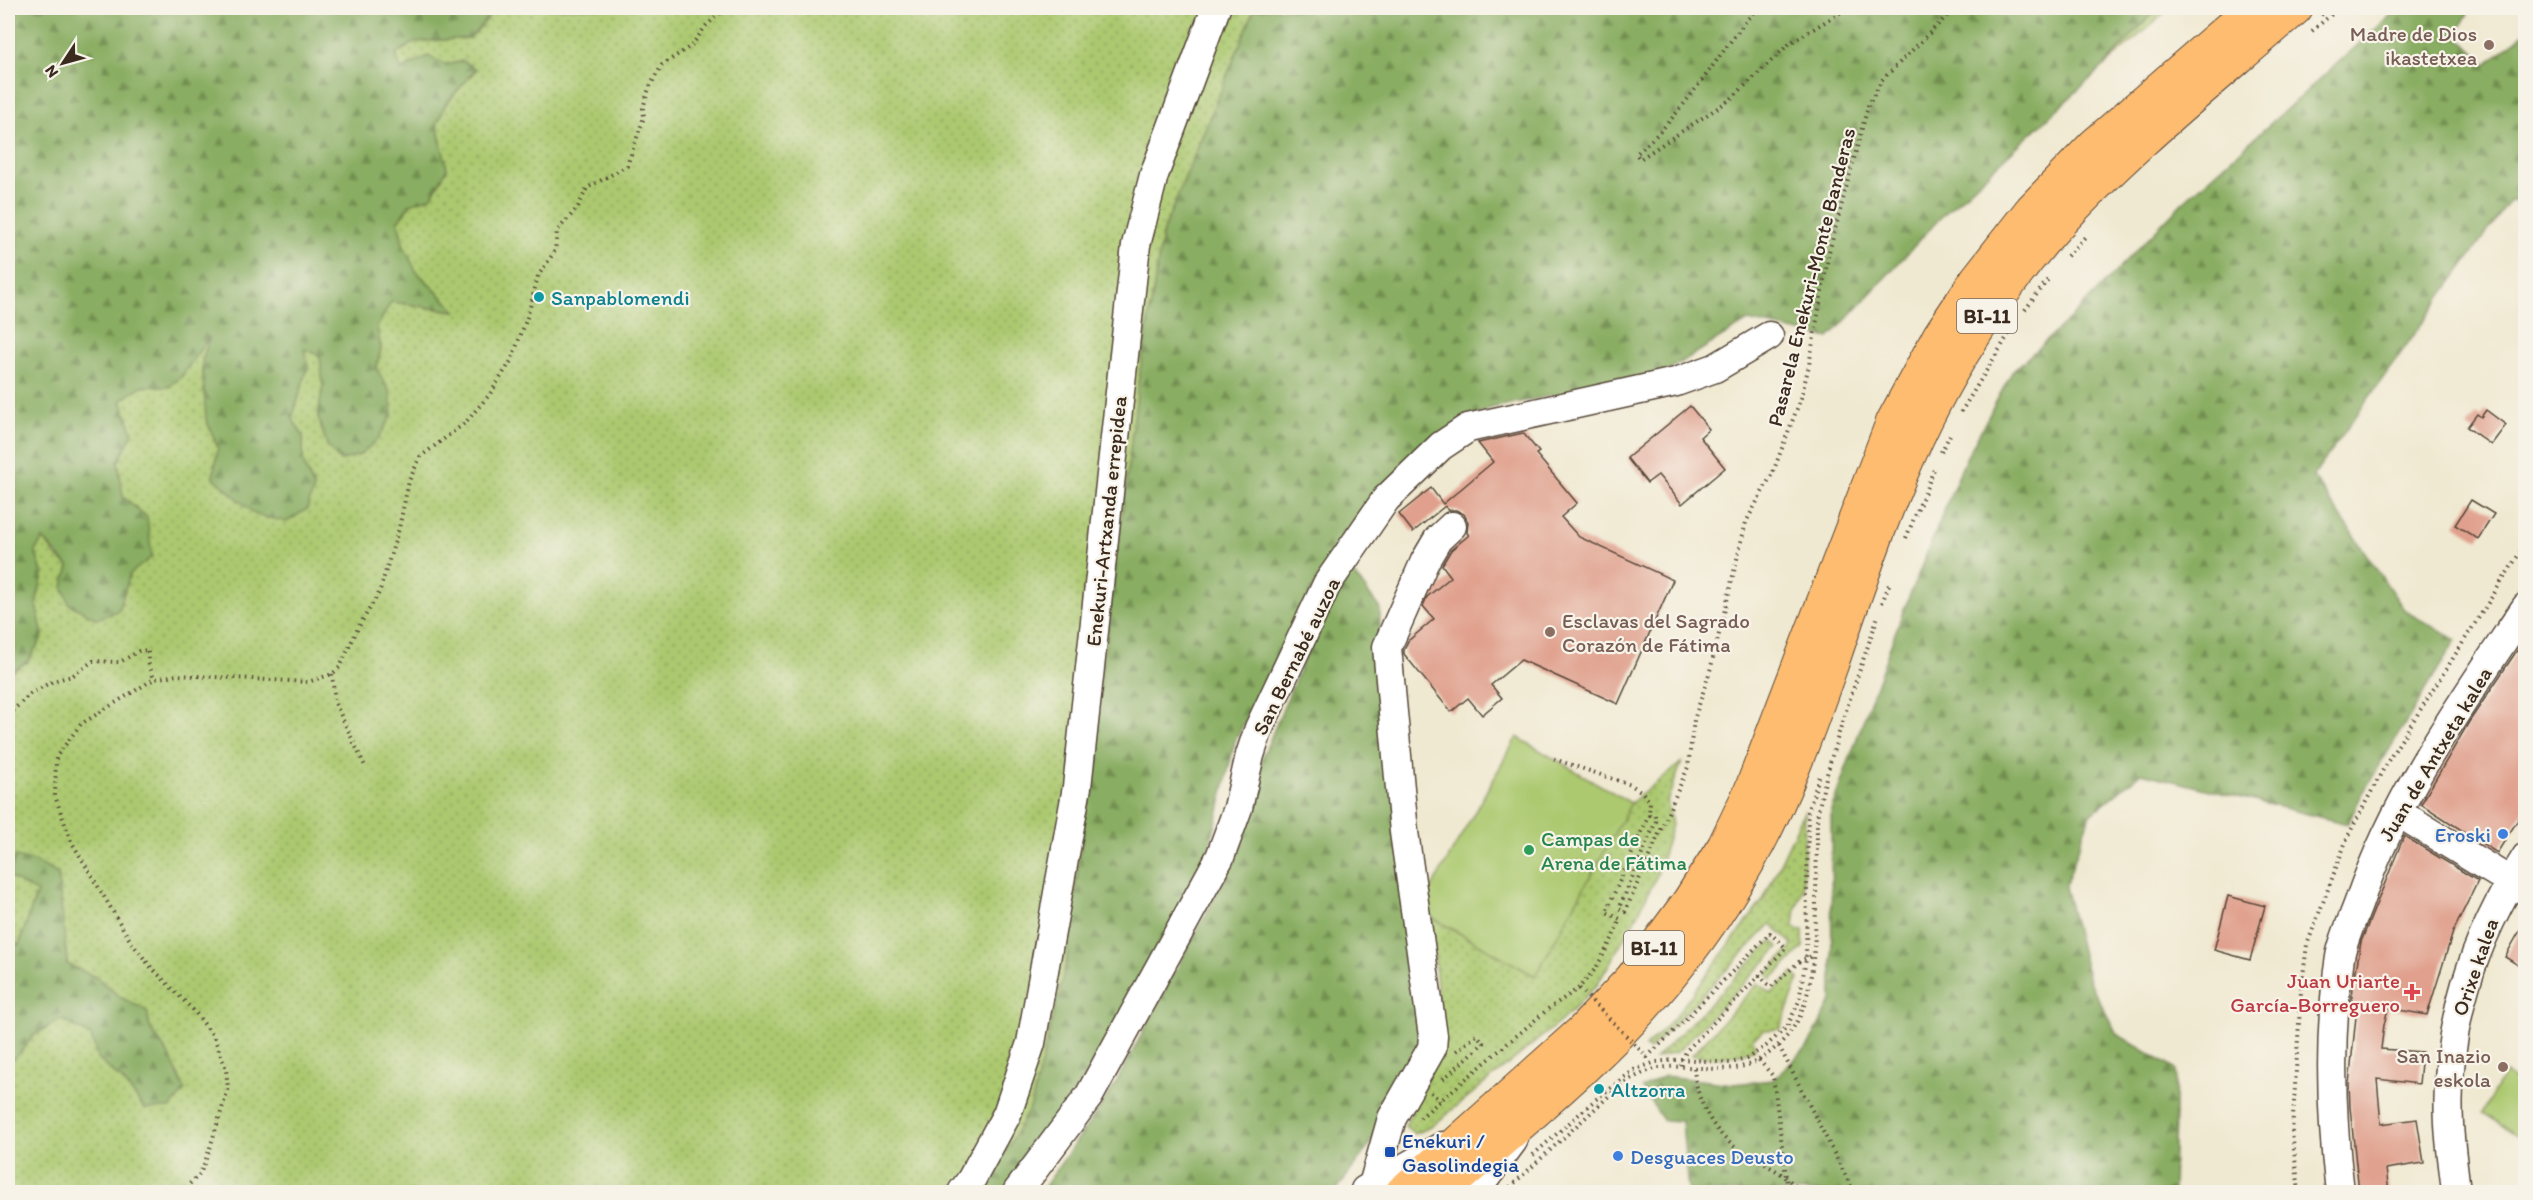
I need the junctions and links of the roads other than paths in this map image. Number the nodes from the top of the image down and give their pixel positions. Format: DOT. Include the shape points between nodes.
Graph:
graph roads {
  1 [pos="1216,8"];
  2 [pos="2252,8"];
  3 [pos="2308,11"];
  4 [pos="1769,336"];
  5 [pos="1452,526"];
  6 [pos="2526,606"];
  7 [pos="2412,821"];
  8 [pos="2526,857"];
  9 [pos="2517,886"];
  10 [pos="1536,1110"];
  11 [pos="1404,1120"];
  12 [pos="1448,1145"];
  13 [pos="1377,1191"];
  14 [pos="962,1192"];
  15 [pos="1017,1192"];
  16 [pos="1442,1192"];
  17 [pos="1475,1192"];
  18 [pos="2340,1192"];
  19 [pos="2456,1192"];
  1 -- 14 [label="street, Enekuri-Artxanda errepidea" via="1154,175 1136,245 1077,787 1031,1043 1006,1114"];
  2 -- 12 [label="main road, BI-11" via="2094,145 2031,210 1976,280 1939,336 1893,422 1751,790 1724,846 1632,978 1581,1032"];
  3 -- 10 [label="main road, BI-11" via="2114,167 2054,230 2000,297 1946,380 1911,451 1800,751 1751,859 1699,939 1656,992 1599,1053"];
  4 -- 15 [label="street, San Bernabé auzoa" via="1715,368 1676,382 1468,428 1434,452 1386,499 1327,584 1264,718 1220,857 1188,920 1089,1096"];
  5 -- 11 [label="street" via="1438,539 1425,561 1387,647 1404,832 1433,1036"];
  6 -- 18 [label="street, Juan de Antxeta kalea" via="2396,813 2374,858 2340,955 2333,1051 2334,1145"];
  7 -- 9 [label="street"];
  8 -- 9 [label="street, Orixe kalea"];
  9 -- 19 [label="street, Orixe kalea" via="2481,936 2452,1038 2449,1125"];
  10 -- 16 [label="main road, BI-11"];
  10 -- 17 [label="street"];
  11 -- 12 [label="street" via="1398,1131 1404,1137 1416,1143"];
  11 -- 13 [label="street"];
  12 -- 13 [label="main road, BI-11"];
}
